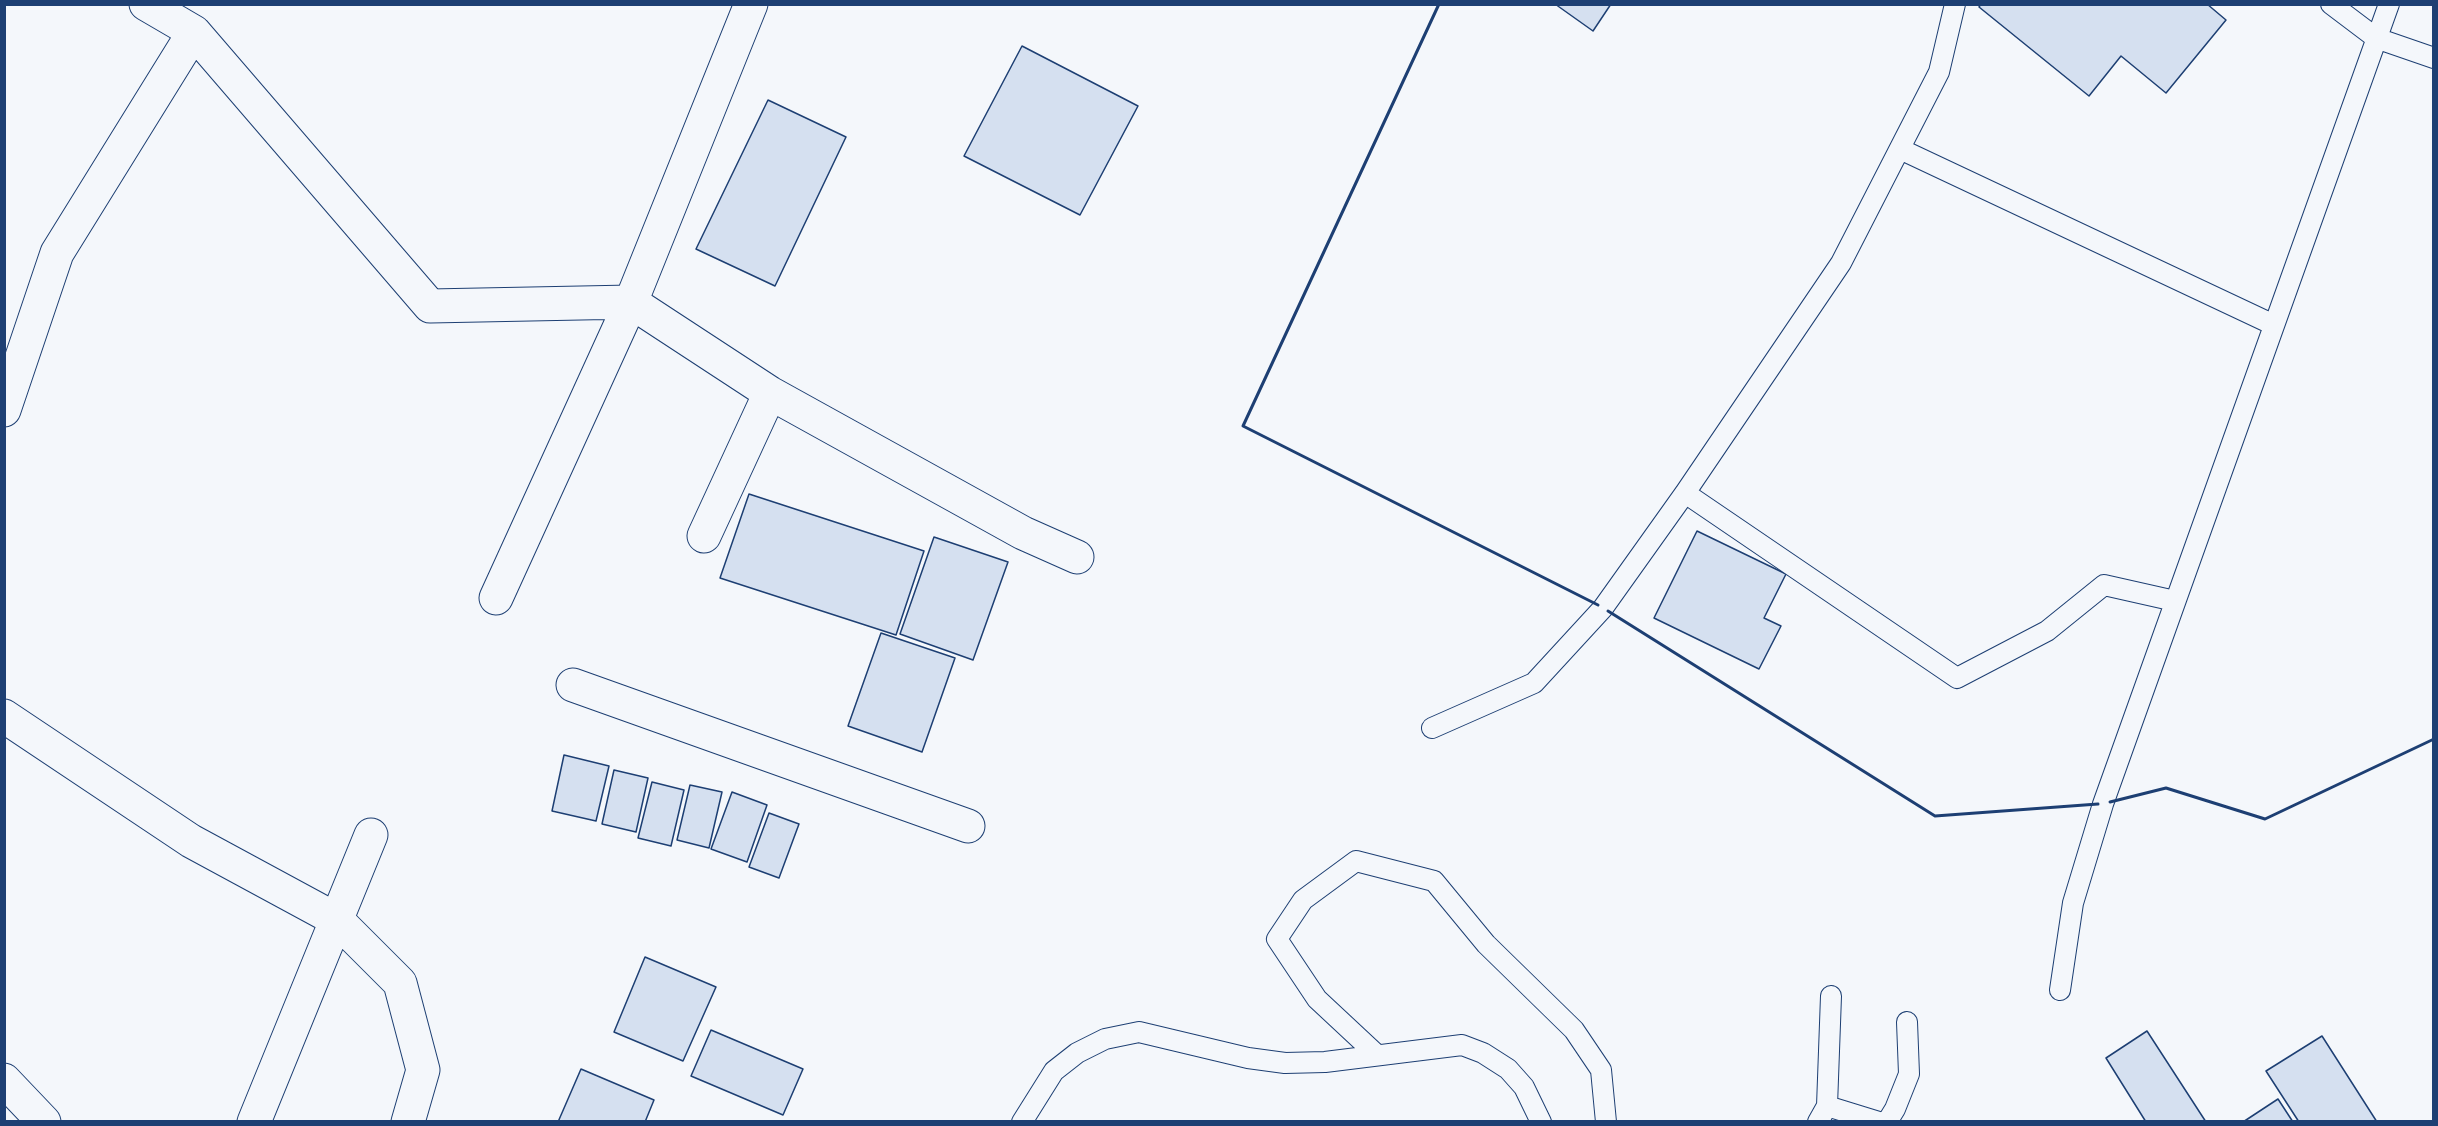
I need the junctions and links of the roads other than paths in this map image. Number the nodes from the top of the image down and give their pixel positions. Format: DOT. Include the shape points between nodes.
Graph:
graph roads {
  1 [pos="146,4"];
  2 [pos="751,4"];
  3 [pos="1955,4"];
  4 [pos="2331,4"];
  5 [pos="2389,4"];
  6 [pos="194,32"];
  7 [pos="2376,38"];
  8 [pos="2433,58"];
  9 [pos="1900,149"];
  10 [pos="631,302"];
  11 [pos="2274,325"];
  12 [pos="770,393"];
  13 [pos="4,410"];
  14 [pos="1685,493"];
  15 [pos="704,536"];
  16 [pos="1077,557"];
  17 [pos="496,598"];
  18 [pos="2175,601"];
  19 [pos="573,685"];
  20 [pos="4,716"];
  21 [pos="1432,728"];
  22 [pos="968,826"];
  23 [pos="372,835"];
  24 [pos="337,920"];
  25 [pos="2060,990"];
  26 [pos="1831,996"];
  27 [pos="1907,1022"];
  28 [pos="1377,1055"];
  29 [pos="4,1080"];
  30 [pos="1823,1114"];
  31 [pos="44,1122"];
  32 [pos="254,1122"];
  33 [pos="408,1122"];
  34 [pos="1022,1122"];
  35 [pos="1541,1122"];
  36 [pos="1606,1122"];
  37 [pos="1879,1122"];
  38 [pos="1887,1122"];
  1 -- 6 [label="street"];
  2 -- 10 [label="street"];
  3 -- 9 [label="lane" via="1939,72"];
  4 -- 7 [label="lane"];
  5 -- 7 [label="lane"];
  6 -- 10 [label="street" via="430,306"];
  6 -- 13 [label="street" via="57,253"];
  7 -- 8 [label="lane"];
  7 -- 11 [label="lane"];
  9 -- 11 [label="lane"];
  9 -- 14 [label="lane" via="1841,263"];
  10 -- 12 [label="street"];
  10 -- 17 [label="street"];
  11 -- 18 [label="lane"];
  12 -- 15 [label="street"];
  12 -- 16 [label="street" via="1023,533"];
  14 -- 18 [label="lane" via="1957,678 2047,631 2104,585"];
  14 -- 21 [label="lane" via="1603,608 1534,683"];
  18 -- 25 [label="lane" via="2103,804 2073,903"];
  19 -- 22 [label="street"];
  20 -- 24 [label="street" via="191,841"];
  23 -- 24 [label="street"];
  24 -- 32 [label="street"];
  24 -- 33 [label="street" via="400,983 423,1070"];
  26 -- 30 [label="lane"];
  27 -- 38 [label="lane" via="1909,1074"];
  28 -- 34 [label="lane" via="1285,1063 1139,1032 1105,1039 1077,1053 1054,1071"];
  28 -- 35 [label="lane" via="1462,1045 1483,1053 1508,1069 1524,1087"];
  28 -- 36 [label="lane" via="1317,999 1277,939 1303,900 1356,861 1434,882 1486,944 1574,1030 1601,1070"];
  29 -- 31 [label="street"];
  30 -- 37 [label="lane"];
}
